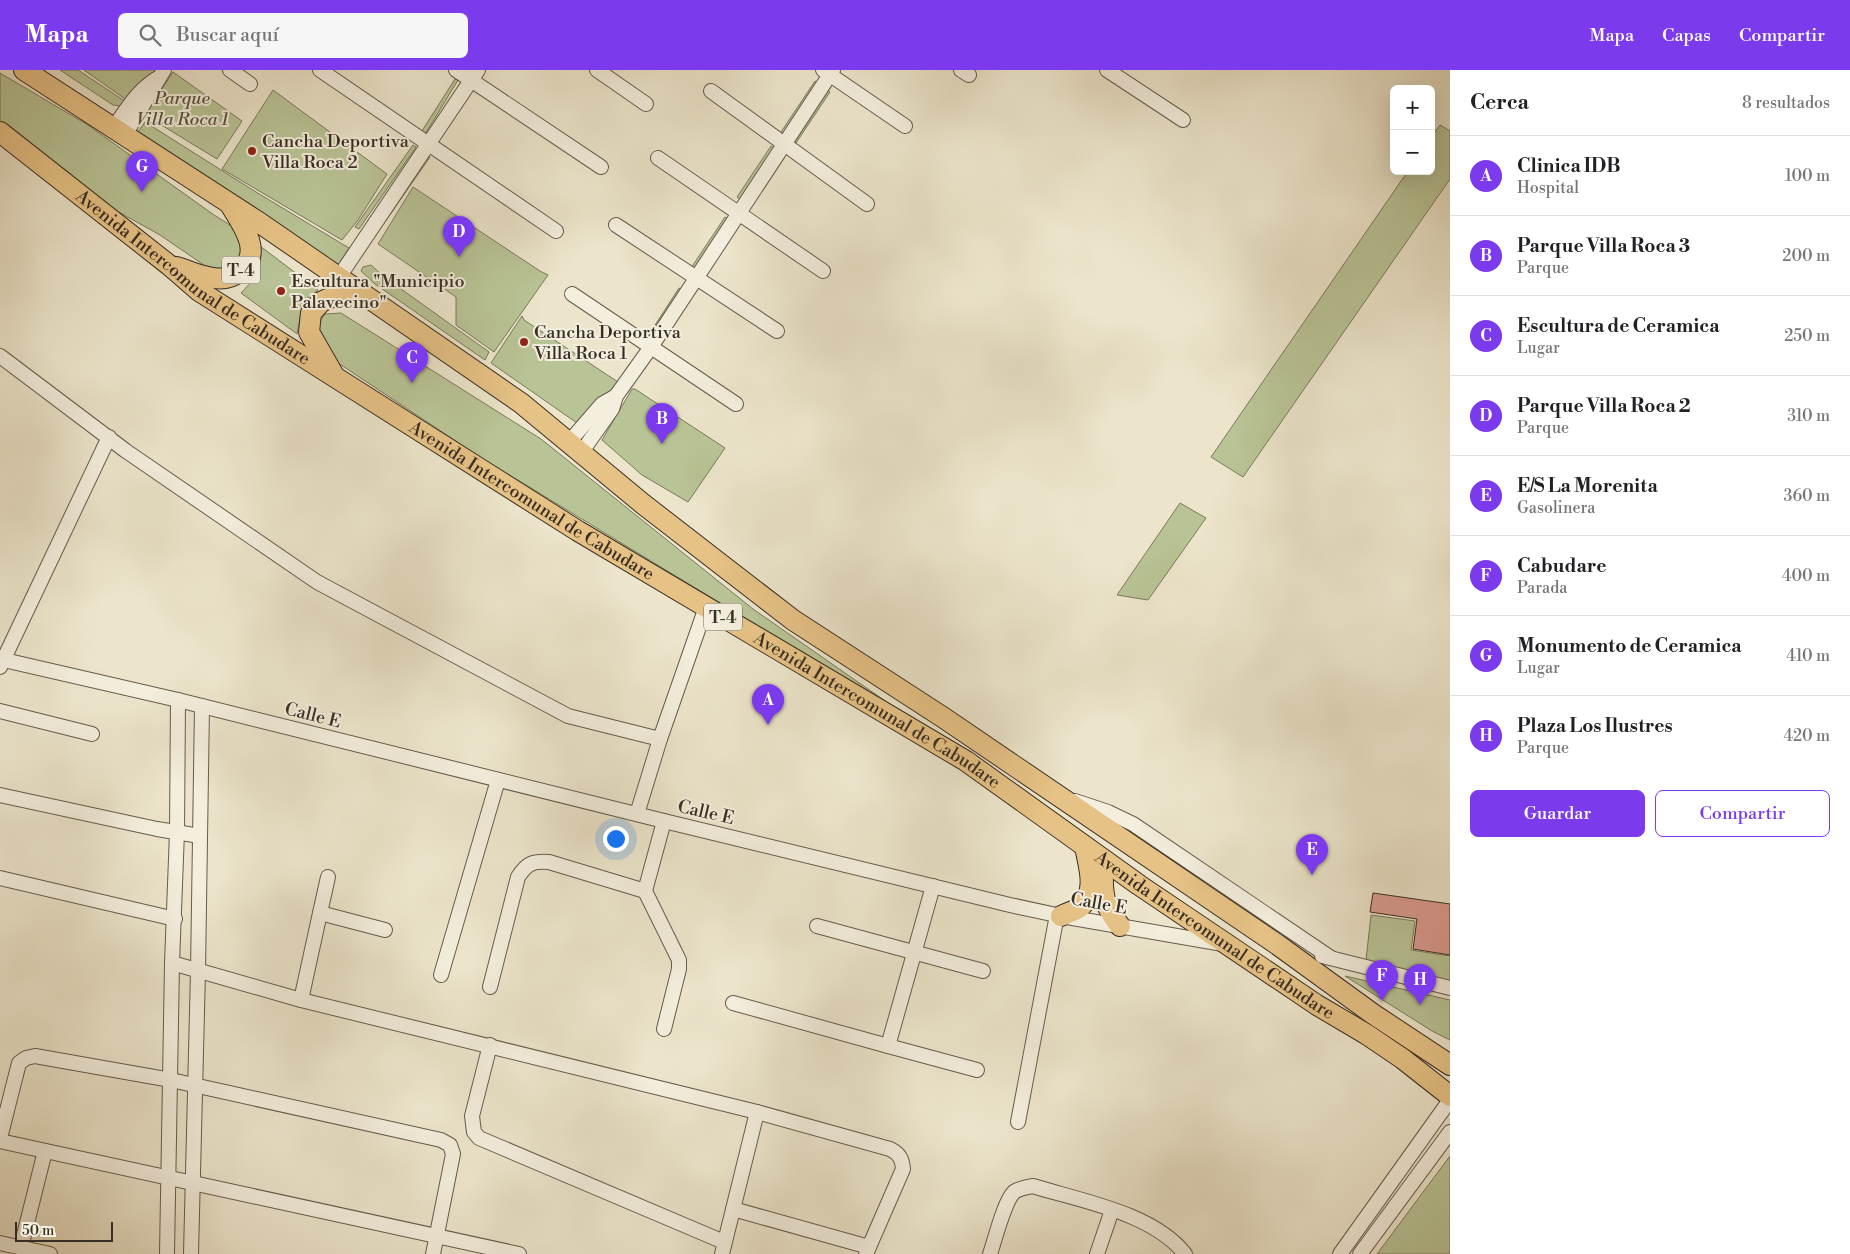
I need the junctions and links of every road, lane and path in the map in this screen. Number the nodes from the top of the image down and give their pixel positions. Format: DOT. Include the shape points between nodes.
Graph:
graph roads {
  1 [pos="24,70"];
  2 [pos="230,70"];
  3 [pos="320,70"];
  4 [pos="456,70"];
  5 [pos="597,70"];
  6 [pos="1107,70"];
  7 [pos="829,72"];
  8 [pos="160,74"];
  9 [pos="474,75"];
  10 [pos="250,84"];
  11 [pos="711,91"];
  12 [pos="646,104"];
  13 [pos="1183,120"];
  14 [pos="905,126"];
  15 [pos="120,131"];
  16 [pos="0,132"];
  17 [pos="428,144"];
  18 [pos="784,144"];
  19 [pos="658,158"];
  20 [pos="601,167"];
  21 [pos="230,203"];
  22 [pos="867,204"];
  23 [pos="739,214"];
  24 [pos="616,225"];
  25 [pos="556,231"];
  26 [pos="169,265"];
  27 [pos="822,271"];
  28 [pos="339,277"];
  29 [pos="696,278"];
  30 [pos="572,294"];
  31 [pos="371,300"];
  32 [pos="777,331"];
  33 [pos="651,347"];
  34 [pos="0,356"];
  35 [pos="335,377"];
  36 [pos="736,404"];
  37 [pos="109,437"];
  38 [pos="575,448"];
  39 [pos="706,608"];
  40 [pos="1,662"];
  41 [pos="178,700"];
  42 [pos="202,706"];
  43 [pos="0,711"];
  44 [pos="92,734"];
  45 [pos="660,739"];
  46 [pos="498,780"];
  47 [pos="0,795"];
  48 [pos="1057,795"];
  49 [pos="637,814"];
  50 [pos="664,821"];
  51 [pos="177,832"];
  52 [pos="200,836"];
  53 [pos="1085,847"];
  54 [pos="1104,860"];
  55 [pos="328,877"];
  56 [pos="0,878"];
  57 [pos="933,886"];
  58 [pos="645,891"];
  59 [pos="320,913"];
  60 [pos="1059,915"];
  61 [pos="175,919"];
  62 [pos="817,926"];
  63 [pos="1120,926"];
  64 [pos="385,930"];
  65 [pos="1228,945"];
  66 [pos="1278,945"];
  67 [pos="914,954"];
  68 [pos="1331,958"];
  69 [pos="172,963"];
  70 [pos="198,971"];
  71 [pos="983,972"];
  72 [pos="441,975"];
  73 [pos="490,987"];
  74 [pos="1450,988"];
  75 [pos="300,1000"];
  76 [pos="733,1003"];
  77 [pos="664,1029"];
  78 [pos="490,1045"];
  79 [pos="888,1046"];
  80 [pos="1450,1065"];
  81 [pos="978,1070"];
  82 [pos="171,1080"];
  83 [pos="195,1085"];
  84 [pos="1450,1098"];
  85 [pos="757,1112"];
  86 [pos="1018,1122"];
  87 [pos="1450,1132"];
  88 [pos="0,1140"];
  89 [pos="45,1151"];
  90 [pos="169,1177"];
  91 [pos="193,1182"];
  92 [pos="733,1209"];
  93 [pos="1112,1210"];
  94 [pos="436,1237"];
  95 [pos="0,1243"];
  96 [pos="21,1247"];
  97 [pos="723,1248"];
  98 [pos="867,1251"];
  99 [pos="50,1254"];
  100 [pos="166,1254"];
  101 [pos="192,1254"];
  102 [pos="433,1254"];
  103 [pos="518,1254"];
  104 [pos="990,1254"];
  105 [pos="1097,1254"];
  106 [pos="1185,1254"];
  107 [pos="1340,1254"];
  108 [pos="1360,1254"];
  1 -- 15 [label="highway, Avenida Intercomunal de Cabudare / T-4"];
  2 -- 10 [label="street"];
  3 -- 17 [label="street"];
  4 -- 9 [label="street"];
  5 -- 12 [label="street"];
  6 -- 13 [label="street"];
  7 -- 14 [label="street"];
  7 -- 18 [label="street"];
  8 -- 15 [label="street" via="151,93"];
  9 -- 17 [label="street"];
  9 -- 20 [label="street"];
  11 -- 18 [label="street"];
  15 -- 21 [label="highway, Avenida Intercomunal de Cabudare / T-4"];
  16 -- 26 [label="highway, Avenida Intercomunal de Cabudare / T-4"];
  17 -- 25 [label="street"];
  17 -- 28 [label="street"];
  18 -- 22 [label="street"];
  18 -- 23 [label="street"];
  19 -- 23 [label="street"];
  21 -- 26 [label="highway, T-4" via="248,234 251,250 246,266 236,274 214,278"];
  21 -- 28 [label="highway, Avenida Intercomunal de Cabudare / T-4"];
  23 -- 27 [label="street"];
  23 -- 29 [label="street"];
  24 -- 29 [label="street"];
  26 -- 35 [label="highway, Avenida Intercomunal de Cabudare / T-4" via="199,291"];
  28 -- 31 [label="highway, Avenida Intercomunal de Cabudare / T-4"];
  29 -- 32 [label="street"];
  29 -- 33 [label="street"];
  30 -- 33 [label="street"];
  31 -- 35 [label="highway, T-4" via="338,294 321,302 311,312 309,332"];
  31 -- 38 [label="highway, Avenida Intercomunal de Cabudare / T-4" via="521,403"];
  33 -- 36 [label="street"];
  33 -- 38 [label="street" via="616,396 612,409"];
  34 -- 37 [label="street"];
  35 -- 39 [label="highway, Avenida Intercomunal de Cabudare / T-4"];
  37 -- 40 [label="street"];
  37 -- 45 [label="street" via="317,582 568,716"];
  38 -- 48 [label="highway, Avenida Intercomunal de Cabudare / T-4" via="793,620"];
  39 -- 45 [label="street"];
  39 -- 53 [label="highway, Avenida Intercomunal de Cabudare / T-4" via="966,761"];
  40 -- 41 [label="street, Calle E"];
  41 -- 42 [label="street, Calle E"];
  41 -- 51 [label="street"];
  42 -- 46 [label="street, Calle E"];
  42 -- 52 [label="street"];
  43 -- 44 [label="street"];
  45 -- 49 [label="street"];
  46 -- 49 [label="street, Calle E"];
  46 -- 72 [label="street"];
  47 -- 51 [label="street"];
  48 -- 66 [label="highway, Avenida Intercomunal de Cabudare / T-4"];
  48 -- 68 [label="street" via="1133,824"];
  49 -- 50 [label="street, Calle E"];
  50 -- 57 [label="street, Calle E"];
  50 -- 58 [label="street"];
  51 -- 52 [label="street"];
  51 -- 61 [label="street"];
  52 -- 70 [label="street"];
  53 -- 54 [label="highway, Avenida Intercomunal de Cabudare / T-4"];
  53 -- 60 [label="highway" via="1092,885 1088,899 1079,908"];
  54 -- 63 [label="highway" via="1103,897"];
  54 -- 65 [label="highway, Avenida Intercomunal de Cabudare / T-4"];
  55 -- 59 [label="street"];
  56 -- 61 [label="street"];
  57 -- 60 [label="street, Calle E"];
  57 -- 67 [label="street"];
  58 -- 73 [label="street" via="549,862 524,867 518,877"];
  58 -- 77 [label="street" via="679,960"];
  59 -- 64 [label="street"];
  59 -- 75 [label="street"];
  60 -- 63 [label="street, Calle E"];
  60 -- 86 [label="street"];
  61 -- 69 [label="street"];
  62 -- 67 [label="street"];
  63 -- 65 [label="street, Calle E"];
  65 -- 84 [label="highway, Avenida Intercomunal de Cabudare / T-4" via="1366,1034"];
  66 -- 68 [label="street"];
  66 -- 80 [label="highway, Avenida Intercomunal de Cabudare / T-4"];
  67 -- 71 [label="street"];
  67 -- 79 [label="street"];
  68 -- 74 [label="street"];
  69 -- 70 [label="street"];
  69 -- 82 [label="street"];
  70 -- 75 [label="street"];
  70 -- 83 [label="street"];
  75 -- 78 [label="street"];
  76 -- 79 [label="street"];
  78 -- 85 [label="street"];
  78 -- 97 [label="street" via="472,1116 474,1132 479,1138"];
  79 -- 81 [label="street"];
  82 -- 83 [label="street"];
  82 -- 88 [label="street" via="43,1057 26,1058 19,1062"];
  82 -- 90 [label="street"];
  83 -- 91 [label="street"];
  83 -- 94 [label="street" via="441,1140 450,1145 453,1154"];
  84 -- 107 [label="street"];
  85 -- 92 [label="street"];
  85 -- 98 [label="street" via="897,1153 902,1160 901,1176"];
  87 -- 108 [label="street"];
  88 -- 89 [label="street"];
  89 -- 90 [label="street"];
  89 -- 96 [label="street"];
  90 -- 91 [label="street"];
  90 -- 100 [label="street"];
  91 -- 94 [label="street"];
  91 -- 101 [label="street"];
  92 -- 97 [label="street"];
  92 -- 98 [label="street"];
  93 -- 104 [label="street" via="1032,1186 1023,1187 1009,1200"];
  93 -- 105 [label="street"];
  93 -- 106 [label="street" via="1146,1223 1177,1244"];
  94 -- 102 [label="street"];
  94 -- 103 [label="street"];
  95 -- 96 [label="street"];
  96 -- 99 [label="street"];
}
